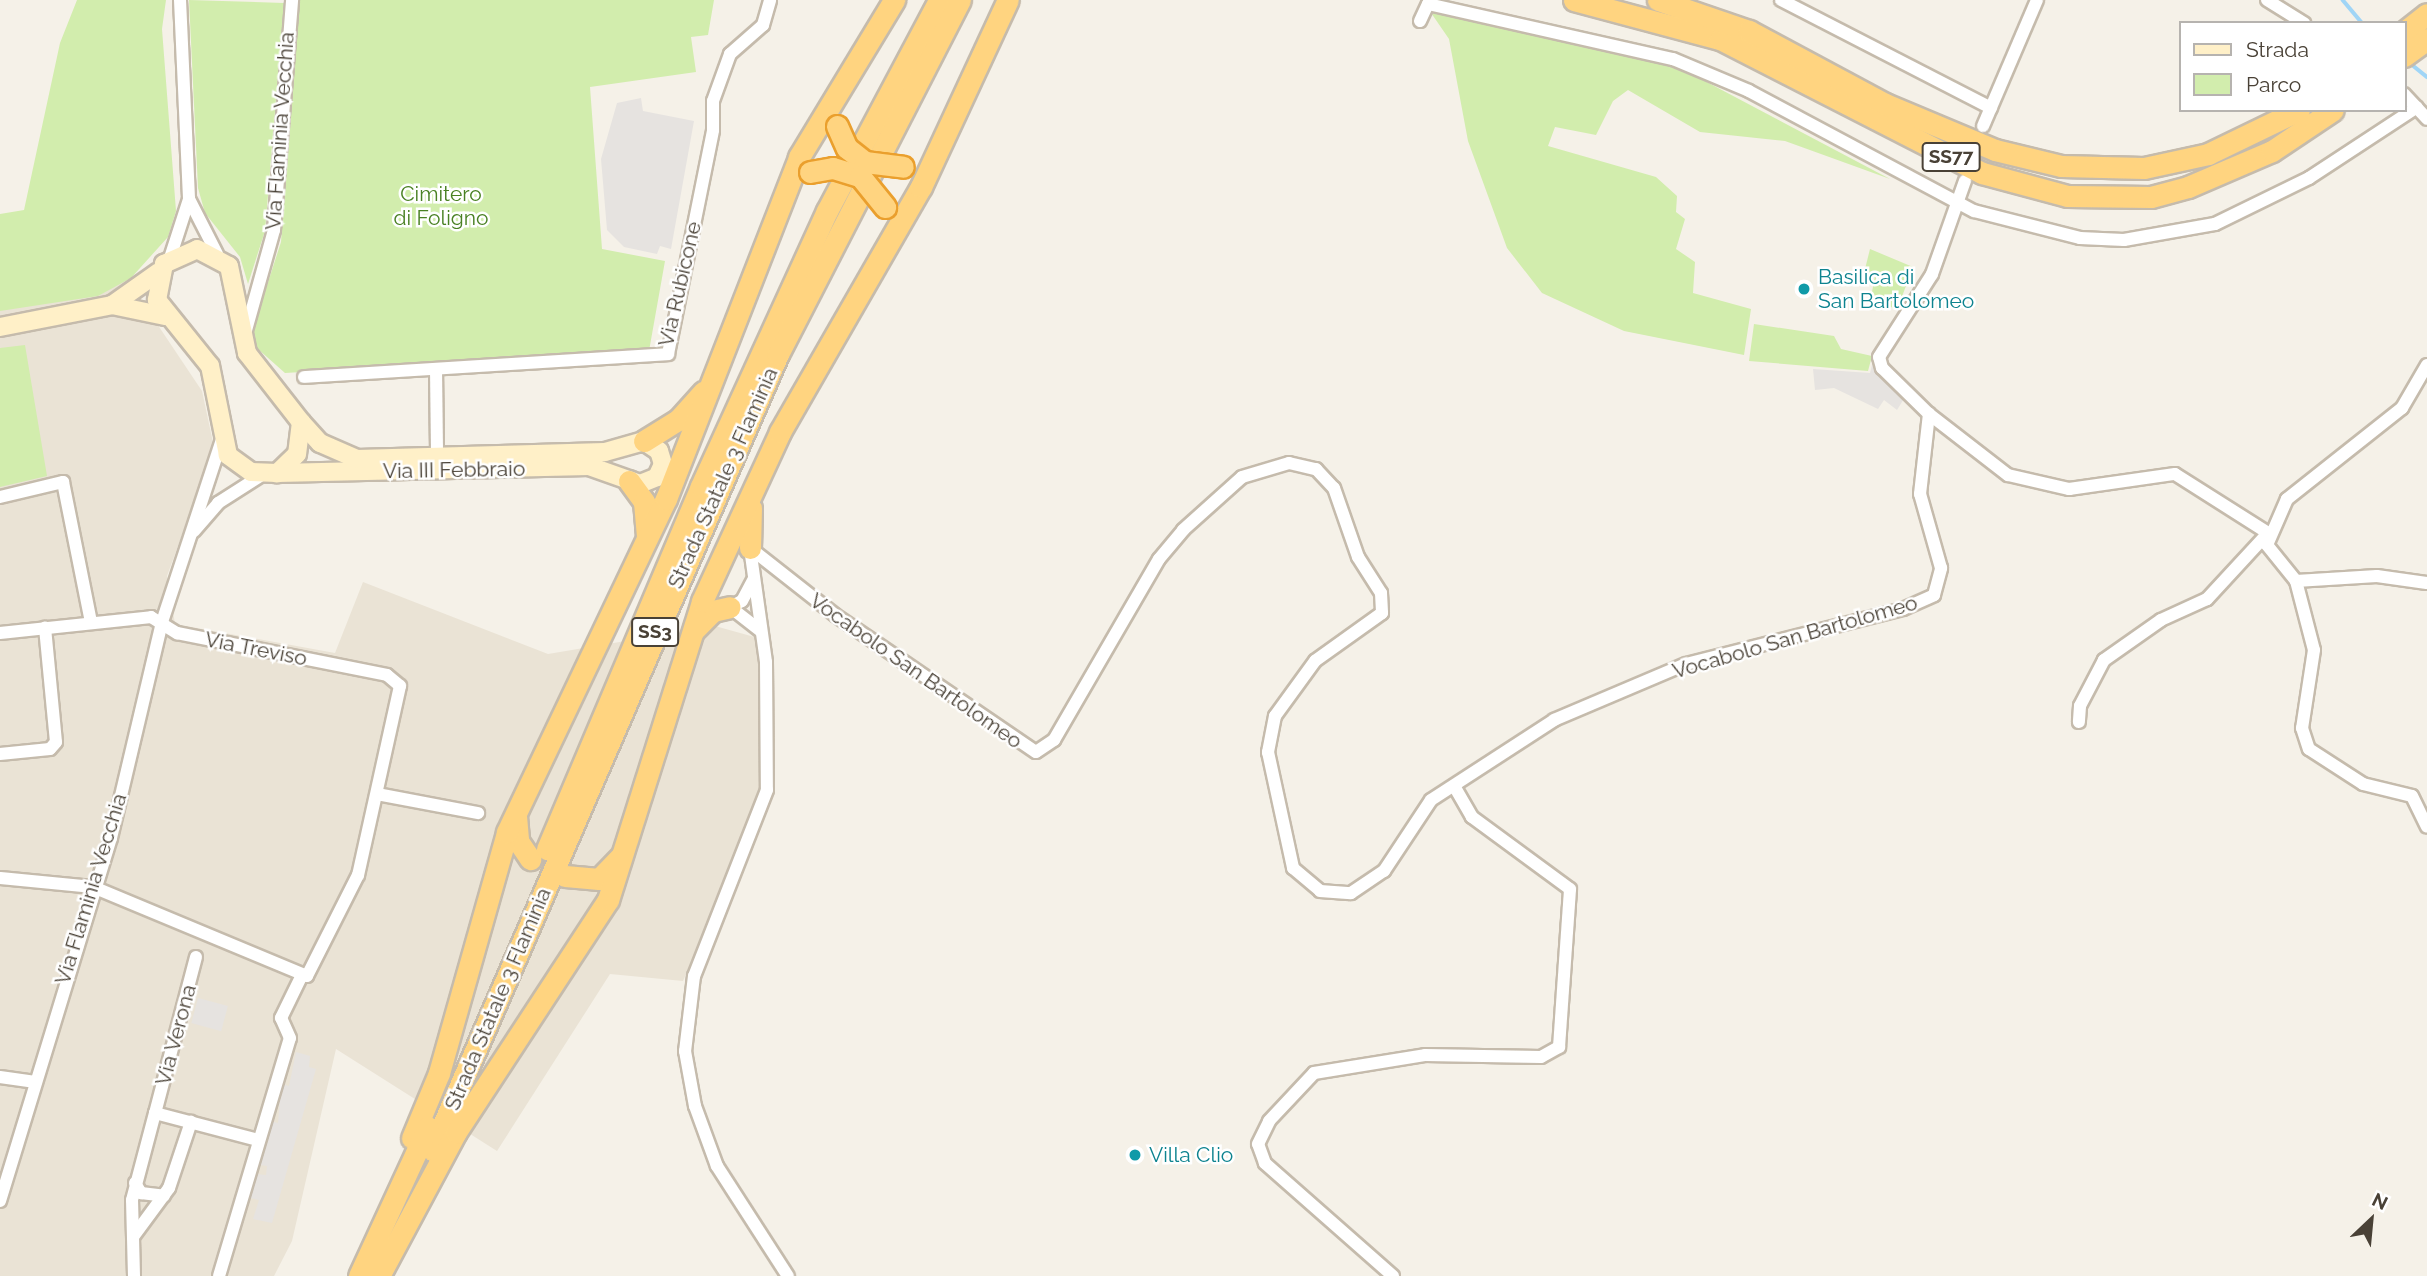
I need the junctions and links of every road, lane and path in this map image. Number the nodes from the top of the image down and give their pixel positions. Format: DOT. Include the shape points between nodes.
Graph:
graph roads {
  1 [pos="180,0"];
  2 [pos="292,0"];
  3 [pos="770,0"];
  4 [pos="894,0"];
  5 [pos="939,0"];
  6 [pos="960,0"];
  7 [pos="1574,0"];
  8 [pos="1658,0"];
  9 [pos="1781,0"];
  10 [pos="2037,0"];
  11 [pos="2267,0"];
  12 [pos="1008,1"];
  13 [pos="2427,14"];
  14 [pos="1420,21"];
  15 [pos="2301,21"];
  16 [pos="2414,42"];
  17 [pos="835,92"];
  18 [pos="2406,96"];
  19 [pos="2417,107"];
  20 [pos="1991,108"];
  21 [pos="2295,112"];
  22 [pos="2330,112"];
  23 [pos="2427,119"];
  24 [pos="1983,126"];
  25 [pos="942,135"];
  26 [pos="1965,181"];
  27 [pos="787,184"];
  28 [pos="189,199"];
  29 [pos="1957,203"];
  30 [pos="889,238"];
  31 [pos="216,254"];
  32 [pos="164,265"];
  33 [pos="112,305"];
  34 [pos="165,316"];
  35 [pos="0,327"];
  36 [pos="243,342"];
  37 [pos="2427,365"];
  38 [pos="719,366"];
  39 [pos="436,369"];
  40 [pos="304,377"];
  41 [pos="1929,414"];
  42 [pos="301,422"];
  43 [pos="222,440"];
  44 [pos="644,441"];
  45 [pos="437,456"];
  46 [pos="270,474"];
  47 [pos="629,481"];
  48 [pos="754,485"];
  49 [pos="0,497"];
  50 [pos="2268,533"];
  51 [pos="189,537"];
  52 [pos="647,542"];
  53 [pos="750,548"];
  54 [pos="754,576"];
  55 [pos="2296,581"];
  56 [pos="2427,583"];
  57 [pos="730,607"];
  58 [pos="91,622"];
  59 [pos="162,622"];
  60 [pos="45,628"];
  61 [pos="0,633"];
  62 [pos="763,634"];
  63 [pos="684,647"];
  64 [pos="2079,722"];
  65 [pos="0,754"];
  66 [pos="1455,788"];
  67 [pos="377,794"];
  68 [pos="478,813"];
  69 [pos="516,814"];
  70 [pos="2427,827"];
  71 [pos="628,845"];
  72 [pos="530,859"];
  73 [pos="565,876"];
  74 [pos="0,878"];
  75 [pos="93,887"];
  76 [pos="196,957"];
  77 [pos="300,978"];
  78 [pos="0,1077"];
  79 [pos="34,1082"];
  80 [pos="155,1113"];
  81 [pos="191,1122"];
  82 [pos="258,1140"];
  83 [pos="135,1184"];
  84 [pos="164,1196"];
  85 [pos="0,1201"];
  86 [pos="133,1237"];
  87 [pos="134,1276"];
  88 [pos="219,1276"];
  89 [pos="357,1276"];
  90 [pos="376,1276"];
  91 [pos="788,1276"];
  92 [pos="1393,1276"];
  1 -- 28 [label="street, Via Flaminia Vecchia"];
  2 -- 36 [label="street, Via Flaminia Vecchia" via="274,230"];
  3 -- 39 [label="street, Via Rubicone" via="763,26 730,54 713,101 713,130 668,354"];
  4 -- 17 [label="highway"];
  5 -- 89 [label="highway, Strada Statale 3 Flaminia / SS3" via="827,211 701,486 492,984"];
  6 -- 90 [label="highway, Strada Statale 3 Flaminia / SS3" via="778,354"];
  7 -- 22 [label="highway, SS77" via="1720,39 1982,173 2067,197 2151,197 2188,187 2272,151"];
  8 -- 21 [label="highway, SS77" via="1749,31 1885,104 1995,150 2061,166 2144,168 2208,154"];
  9 -- 20 [label="street"];
  10 -- 20 [label="street"];
  11 -- 15 [label="street"];
  12 -- 25 [label="highway"];
  13 -- 16 [label="highway"];
  14 -- 29 [label="street" via="1427,4 1674,59 1749,91"];
  17 -- 25 [label="highway, bridge" via="837,126 847,148 865,162 903,167 929,152"];
  17 -- 27 [label="highway"];
  18 -- 19 [label="street"];
  19 -- 23 [label="street"];
  19 -- 29 [label="street" via="2258,205 2175,233 2080,237"];
  20 -- 24 [label="street"];
  25 -- 30 [label="highway"];
  26 -- 29 [label="street"];
  27 -- 30 [label="highway, bridge" via="810,172 833,168 860,176 885,207"];
  27 -- 38 [label="highway"];
  28 -- 31 [label="street, Via Flaminia Vecchia"];
  28 -- 32 [label="street, Via Flaminia Vecchia"];
  29 -- 41 [label="street" via="1932,274 1879,357 1882,368"];
  30 -- 48 [label="highway"];
  31 -- 32 [label="main road" via="189,250"];
  31 -- 36 [label="main road, Via Flaminia Vecchia" via="233,274"];
  32 -- 33 [label="main road"];
  32 -- 34 [label="main road, Via Flaminia Vecchia" via="155,292"];
  33 -- 34 [label="main road"];
  33 -- 35 [label="main road"];
  34 -- 43 [label="main road, Via Flaminia Vecchia" via="210,366 219,390"];
  36 -- 42 [label="main road, Via Flaminia Vecchia" via="261,376"];
  37 -- 50 [label="street" via="2402,408 2287,499"];
  38 -- 44 [label="highway" via="690,409"];
  38 -- 52 [label="highway"];
  39 -- 40 [label="street, Via Rubicone"];
  39 -- 45 [label="street"];
  41 -- 50 [label="street" via="2008,474 2069,489 2175,474"];
  41 -- 66 [label="street, Vocabolo San Bartolomeo" via="1920,494 1941,568 1934,595 1903,609 1686,664 1554,720 1485,761"];
  42 -- 45 [label="main road" via="320,443 350,458"];
  42 -- 46 [label="main road, Via Flaminia Vecchia" via="297,454"];
  43 -- 46 [label="main road" via="234,462"];
  43 -- 51 [label="street, Via Flaminia Vecchia"];
  44 -- 45 [label="main road" via="605,452"];
  44 -- 47 [label="main road" via="660,452 662,469 649,482"];
  46 -- 47 [label="main road, Via III Febbraio" via="589,466"];
  46 -- 51 [label="street, Via Flaminia Vecchia" via="218,503"];
  47 -- 52 [label="highway" via="644,502"];
  48 -- 53 [label="highway"];
  48 -- 63 [label="highway"];
  49 -- 58 [label="street" via="63,482"];
  50 -- 55 [label="street" via="2273,560"];
  50 -- 64 [label="street" via="2207,599 2161,620 2104,660 2080,706"];
  51 -- 59 [label="street, Via Flaminia Vecchia"];
  52 -- 69 [label="highway"];
  53 -- 54 [label="street"];
  53 -- 66 [label="street, Vocabolo San Bartolomeo" via="835,615 1036,752 1054,740 1159,559 1183,530 1242,477 1303,464 1334,488 1348,535 1383,603 1373,621 1315,661 1275,716 1268,752 1288,858 1317,890 1358,890 1389,866 1426,805"];
  54 -- 57 [label="street" via="746,596"];
  54 -- 62 [label="street"];
  55 -- 56 [label="street" via="2377,576"];
  55 -- 70 [label="street" via="2314,650 2302,728 2309,749 2363,784 2412,796"];
  57 -- 62 [label="street" via="752,619"];
  57 -- 63 [label="highway" via="708,614"];
  58 -- 59 [label="street, Via Treviso"];
  58 -- 60 [label="street, Via Treviso"];
  59 -- 67 [label="street, Via Treviso" via="177,633 395,679 400,686"];
  59 -- 75 [label="street, Via Flaminia Vecchia"];
  60 -- 61 [label="street, Via Treviso"];
  60 -- 65 [label="street" via="56,741 50,749"];
  62 -- 91 [label="street" via="767,790 694,976 685,1051 697,1115 717,1166"];
  63 -- 71 [label="highway"];
  66 -- 92 [label="street" via="1472,817 1570,889 1559,1047 1541,1057 1425,1055 1314,1073 1269,1121 1258,1144 1265,1163"];
  67 -- 68 [label="street"];
  67 -- 77 [label="street, Via Treviso" via="358,875 307,976"];
  69 -- 72 [label="highway" via="518,841"];
  69 -- 89 [label="highway" via="439,1073"];
  71 -- 73 [label="highway" via="604,877"];
  71 -- 90 [label="highway" via="608,900 462,1123"];
  74 -- 75 [label="street"];
  75 -- 77 [label="street"];
  75 -- 79 [label="street, Via Flaminia Vecchia"];
  76 -- 80 [label="street, Via Verona"];
  77 -- 82 [label="street" via="281,1018 290,1038"];
  78 -- 79 [label="street"];
  79 -- 85 [label="street, Via Flaminia Vecchia"];
  80 -- 81 [label="street, Via Verona"];
  80 -- 83 [label="street, Via Verona"];
  81 -- 82 [label="street, Via Verona"];
  81 -- 84 [label="street"];
  82 -- 88 [label="street"];
  83 -- 84 [label="street" via="141,1193"];
  83 -- 86 [label="street, Via Verona"];
  84 -- 86 [label="street"];
  86 -- 87 [label="street, Via Verona"];
}
